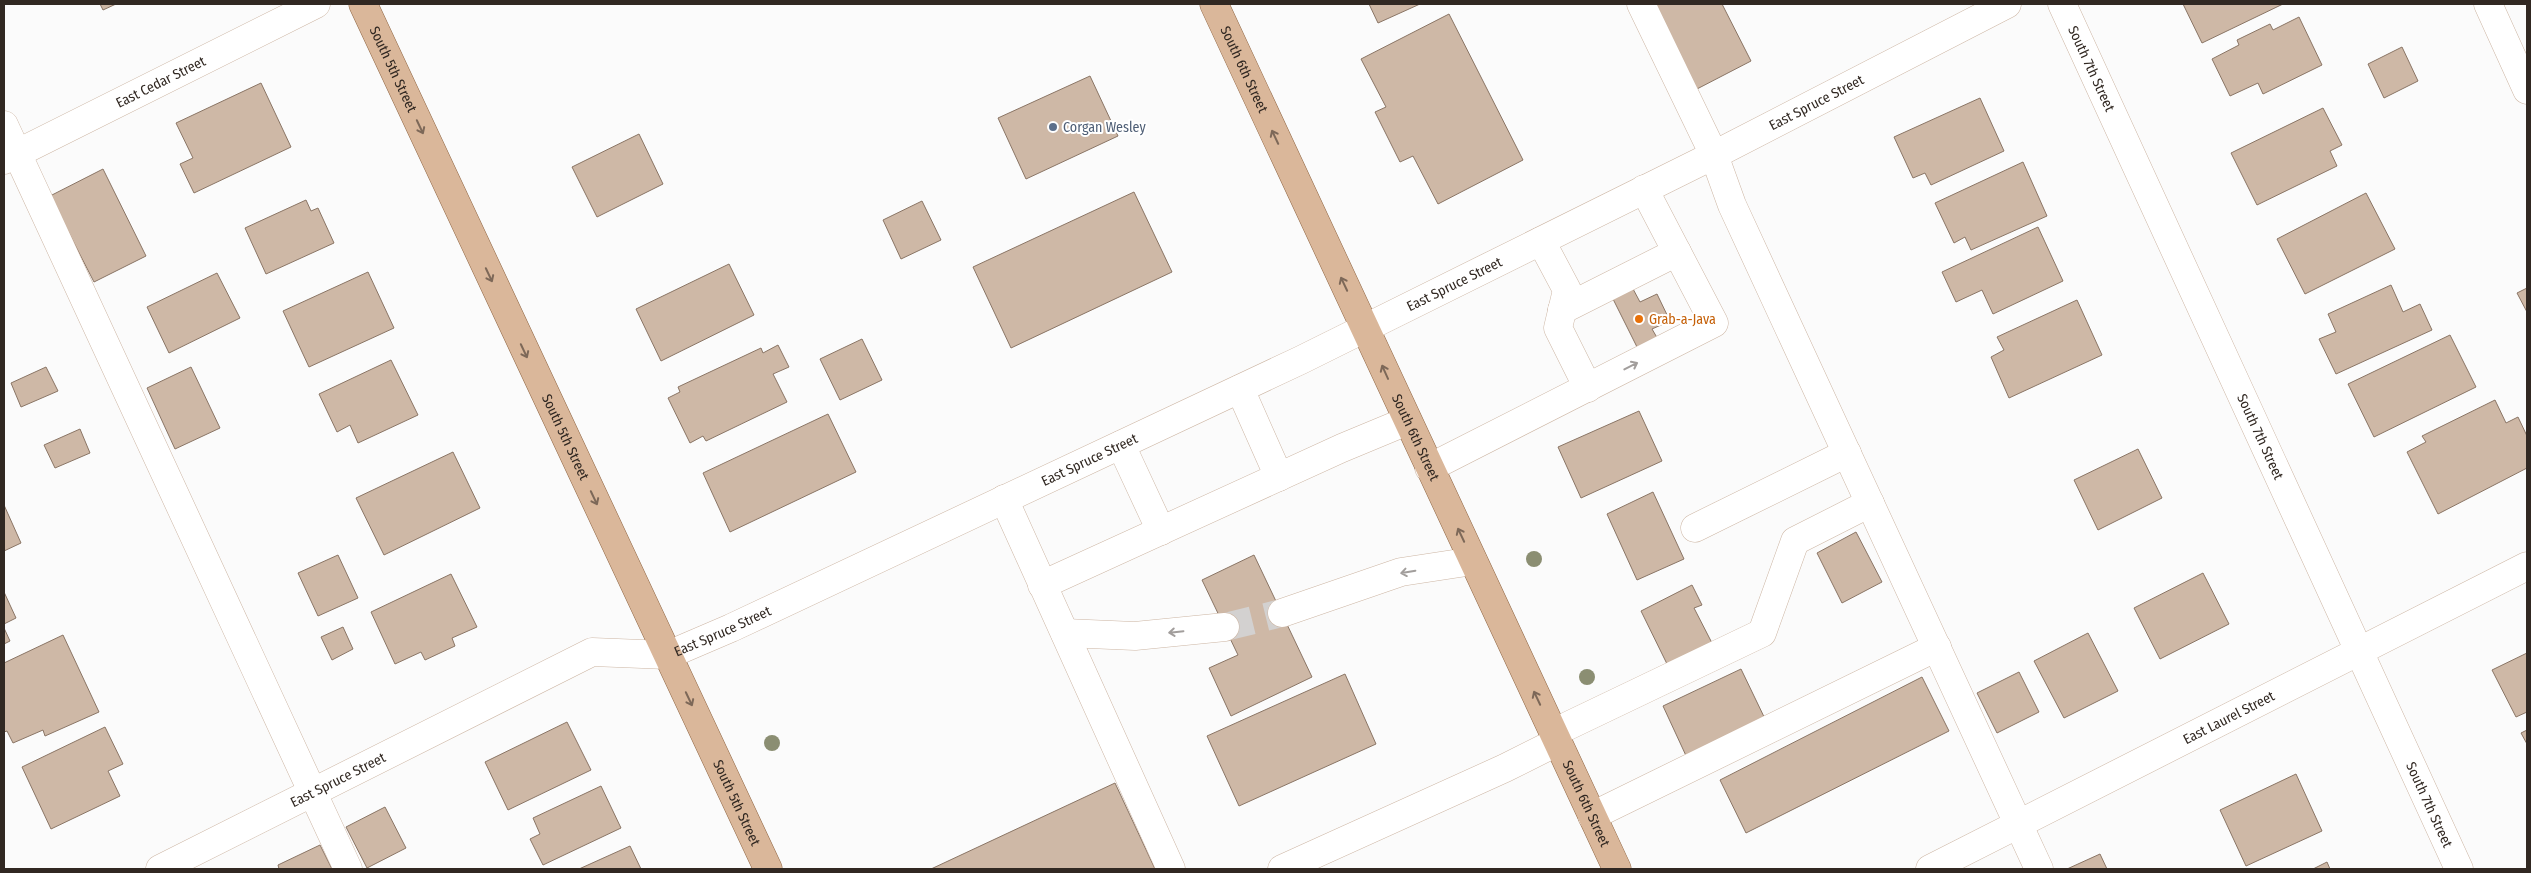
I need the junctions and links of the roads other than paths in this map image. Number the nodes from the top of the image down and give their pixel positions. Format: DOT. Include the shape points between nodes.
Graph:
graph roads {
  1 [pos="316,4"];
  2 [pos="363,4"];
  3 [pos="1214,4"];
  4 [pos="1641,4"];
  5 [pos="2007,4"];
  6 [pos="2062,4"];
  7 [pos="2488,4"];
  8 [pos="2527,90"];
  9 [pos="4,125"];
  10 [pos="1714,155"];
  11 [pos="10,157"];
  12 [pos="1644,189"];
  13 [pos="1541,241"];
  14 [pos="1678,252"];
  15 [pos="1562,310"];
  16 [pos="1365,328"];
  17 [pos="1588,388"];
  18 [pos="1240,389"];
  19 [pos="1407,421"];
  20 [pos="1121,445"];
  21 [pos="1847,453"];
  22 [pos="1429,468"];
  23 [pos="1280,477"];
  24 [pos="1004,499"];
  25 [pos="1870,503"];
  26 [pos="1695,528"];
  27 [pos="1161,531"];
  28 [pos="1473,561"];
  29 [pos="2527,566"];
  30 [pos="1042,585"];
  31 [pos="1282,613"];
  32 [pos="1225,628"];
  33 [pos="1065,633"];
  34 [pos="1937,647"];
  35 [pos="2358,650"];
  36 [pos="668,655"];
  37 [pos="1555,737"];
  38 [pos="312,793"];
  39 [pos="1592,816"];
  40 [pos="2018,824"];
  41 [pos="160,869"];
  42 [pos="348,869"];
  43 [pos="768,869"];
  44 [pos="1171,869"];
  45 [pos="1282,869"];
  46 [pos="1617,869"];
  47 [pos="1930,869"];
  48 [pos="2039,869"];
  49 [pos="2459,869"];
  1 -- 11 [label="street, East Cedar Street"];
  2 -- 36 [label="main road, South 5th Street, one-way"];
  16 -- 3 [label="main road, South 6th Street, one-way"];
  4 -- 10 [label="street"];
  5 -- 10 [label="street, East Spruce Street"];
  6 -- 35 [label="street, South 7th Street"];
  7 -- 8 [label="street"];
  9 -- 11 [label="street"];
  10 -- 12 [label="street, East Spruce Street"];
  10 -- 21 [label="street" via="1732,204"];
  11 -- 38 [label="street"];
  12 -- 13 [label="street, East Spruce Street"];
  12 -- 14 [label="street"];
  13 -- 15 [label="street" via="1567,290"];
  13 -- 16 [label="street, East Spruce Street"];
  14 -- 15 [label="street"];
  17 -- 14 [label="street, one-way" via="1714,323"];
  15 -- 17 [label="street" via="1558,328"];
  16 -- 18 [label="street, East Spruce Street"];
  19 -- 16 [label="main road, South 6th Street, one-way"];
  17 -- 22 [label="street"];
  18 -- 20 [label="street, East Spruce Street"];
  18 -- 23 [label="street"];
  19 -- 22 [label="main road, South 6th Street"];
  19 -- 23 [label="street"];
  20 -- 24 [label="street, East Spruce Street"];
  20 -- 27 [label="street"];
  21 -- 25 [label="street"];
  21 -- 26 [label="street"];
  28 -- 22 [label="main road, South 6th Street, one-way"];
  23 -- 27 [label="street"];
  24 -- 30 [label="street"];
  24 -- 36 [label="street, East Spruce Street"];
  25 -- 34 [label="street"];
  25 -- 37 [label="street" via="1795,541 1762,632"];
  27 -- 30 [label="street"];
  28 -- 31 [label="street, one-way" via="1401,572"];
  37 -- 28 [label="main road, South 6th Street, one-way"];
  29 -- 35 [label="street, East Laurel Street"];
  30 -- 33 [label="street"];
  32 -- 33 [label="street, one-way" via="1135,636"];
  33 -- 44 [label="street"];
  34 -- 39 [label="street"];
  34 -- 40 [label="street"];
  35 -- 40 [label="street, East Laurel Street"];
  35 -- 49 [label="street, South 7th Street"];
  36 -- 38 [label="street, East Spruce Street" via="592,652"];
  36 -- 43 [label="main road, South 5th Street, one-way"];
  37 -- 39 [label="main road, South 6th Street"];
  37 -- 45 [label="street" via="1496,772"];
  38 -- 41 [label="street, East Spruce Street"];
  38 -- 42 [label="street"];
  39 -- 46 [label="main road, South 6th Street"];
  40 -- 47 [label="street, East Laurel Street"];
  40 -- 48 [label="street"];
}
